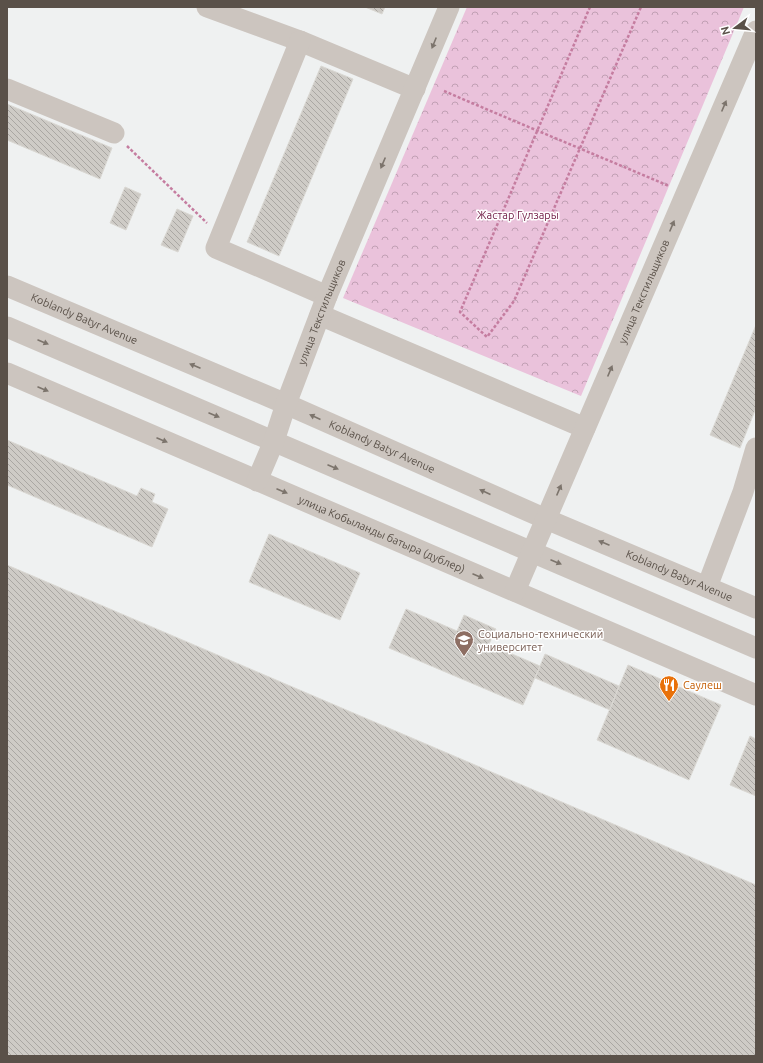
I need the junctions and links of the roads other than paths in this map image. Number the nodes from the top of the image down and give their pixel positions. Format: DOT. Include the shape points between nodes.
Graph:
graph roads {
  1 [pos="207,7"];
  2 [pos="449,7"];
  3 [pos="756,31"];
  4 [pos="300,41"];
  5 [pos="7,89"];
  6 [pos="415,89"];
  7 [pos="114,133"];
  8 [pos="7,286"];
  9 [pos="323,305"];
  10 [pos="7,327"];
  11 [pos="7,373"];
  12 [pos="286,404"];
  13 [pos="585,428"];
  14 [pos="274,441"];
  15 [pos="756,448"];
  16 [pos="257,480"];
  17 [pos="546,518"];
  18 [pos="532,552"];
  19 [pos="707,587"];
  20 [pos="515,591"];
  21 [pos="756,608"];
  22 [pos="756,648"];
  23 [pos="756,694"];
  1 -- 4 [label="street"];
  2 -- 6 [label="street, улица Текстильщиков, one-way"];
  13 -- 3 [label="street, улица Текстильщиков, one-way"];
  4 -- 6 [label="street"];
  4 -- 9 [label="street" via="216,248"];
  5 -- 7 [label="street"];
  6 -- 9 [label="street, улица Текстильщиков, one-way"];
  12 -- 8 [label="street, Koblandy Batyr Avenue, one-way"];
  9 -- 12 [label="street, улица Текстильщиков"];
  9 -- 13 [label="street"];
  10 -- 14 [label="street, one-way"];
  11 -- 16 [label="street, улица Кобыланды батыра (дублер), one-way"];
  12 -- 14 [label="street, улица Текстильщиков"];
  17 -- 12 [label="street, Koblandy Batyr Avenue, one-way"];
  17 -- 13 [label="street, улица Текстильщиков, one-way"];
  14 -- 16 [label="street, улица Текстильщиков"];
  14 -- 18 [label="street, one-way"];
  15 -- 19 [label="street" via="743,492"];
  16 -- 20 [label="street, улица Кобыланды батыра (дублер), one-way"];
  17 -- 18 [label="street, улица Текстильщиков"];
  19 -- 17 [label="street, Koblandy Batyr Avenue, one-way"];
  18 -- 20 [label="street, улица Текстильщиков"];
  18 -- 22 [label="street, one-way"];
  19 -- 21 [label="street, Koblandy Batyr Avenue"];
  20 -- 23 [label="street, улица Кобыланды батыра (дублер)"];
}
